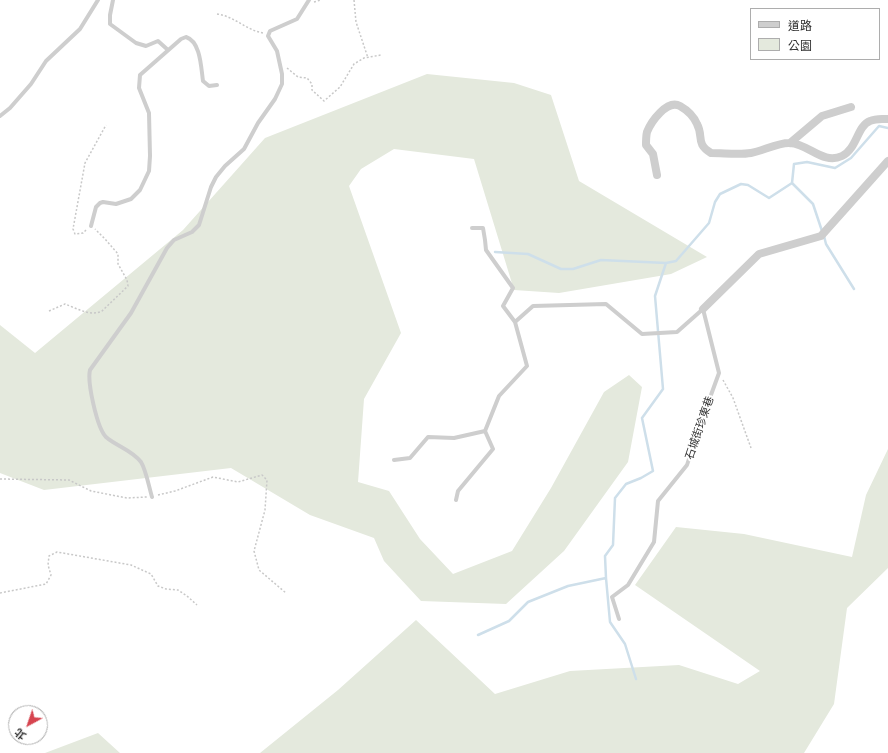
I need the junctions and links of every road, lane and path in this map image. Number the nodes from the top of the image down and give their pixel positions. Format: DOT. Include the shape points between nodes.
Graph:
graph roads {
  1 [pos="98,0"];
  2 [pos="113,0"];
  3 [pos="309,0"];
  4 [pos="354,0"];
  5 [pos="217,14"];
  6 [pos="268,33"];
  7 [pos="168,50"];
  8 [pos="381,55"];
  9 [pos="368,58"];
  10 [pos="284,63"];
  11 [pos="217,85"];
  12 [pos="852,107"];
  13 [pos="0,116"];
  14 [pos="888,119"];
  15 [pos="106,125"];
  16 [pos="790,143"];
  17 [pos="888,161"];
  18 [pos="658,175"];
  19 [pos="91,226"];
  20 [pos="472,228"];
  21 [pos="703,309"];
  22 [pos="49,310"];
  23 [pos="515,322"];
  24 [pos="720,373"];
  25 [pos="485,431"];
  26 [pos="750,448"];
  27 [pos="394,460"];
  28 [pos="0,479"];
  29 [pos="152,497"];
  30 [pos="456,500"];
  31 [pos="0,593"];
  32 [pos="286,593"];
  33 [pos="197,605"];
  34 [pos="619,619"];
  1 -- 13 [label="lane" via="80,28 46,61 31,84"];
  2 -- 7 [label="lane" via="110,24 136,43 146,46 158,41"];
  3 -- 29 [label="lane" via="297,19 270,32 268,36 277,51 282,74 282,84 275,99 244,149 216,177 199,225 192,232 174,240 167,248 131,313 90,370 89,377 100,429 141,462"];
  4 -- 9 [label="path" via="356,22"];
  5 -- 6 [label="path" via="224,15 256,32"];
  7 -- 11 [label="lane" via="183,38 193,41 200,58 203,81 209,86"];
  7 -- 19 [label="lane" via="140,75 139,88 149,113 150,156 146,178 140,190 131,199 116,204 100,203 96,207"];
  8 -- 9 [label="path"];
  9 -- 10 [label="path" via="354,64 340,87 324,101 312,90 312,84 307,78 298,77"];
  12 -- 16 [label="street" via="822,116"];
  14 -- 16 [label="street" via="868,121 863,125 850,151 835,159"];
  15 -- 19 [label="path" via="85,163 73,229 75,234 83,233"];
  16 -- 18 [label="street" via="750,153 711,153 701,145 698,125 692,116 678,105 671,105 660,113 647,134 646,145 653,154"];
  17 -- 21 [label="street" via="821,236 759,254"];
  19 -- 22 [label="path" via="118,254 118,264 128,286 96,314 65,304"];
  20 -- 23 [label="lane" via="483,228 486,250 513,288 503,306"];
  21 -- 23 [label="lane" via="676,332 642,334 606,304 533,306"];
  21 -- 24 [label="lane"];
  23 -- 25 [label="lane" via="527,366 499,396"];
  24 -- 26 [label="path" via="733,398"];
  24 -- 34 [label="lane, 石城街珍東巷" via="687,465 658,501 654,542 628,585 612,597"];
  25 -- 27 [label="lane" via="454,438 428,437 410,458"];
  25 -- 30 [label="lane" via="493,448 458,491"];
  28 -- 29 [label="path" via="70,480 91,491 127,498"];
  29 -- 32 [label="path" via="213,477 238,482 262,475 267,480 265,510 254,551 259,570"];
  31 -- 33 [label="path" via="46,584 51,575 49,556 57,552 131,565 151,574 158,586 178,590"];
}
